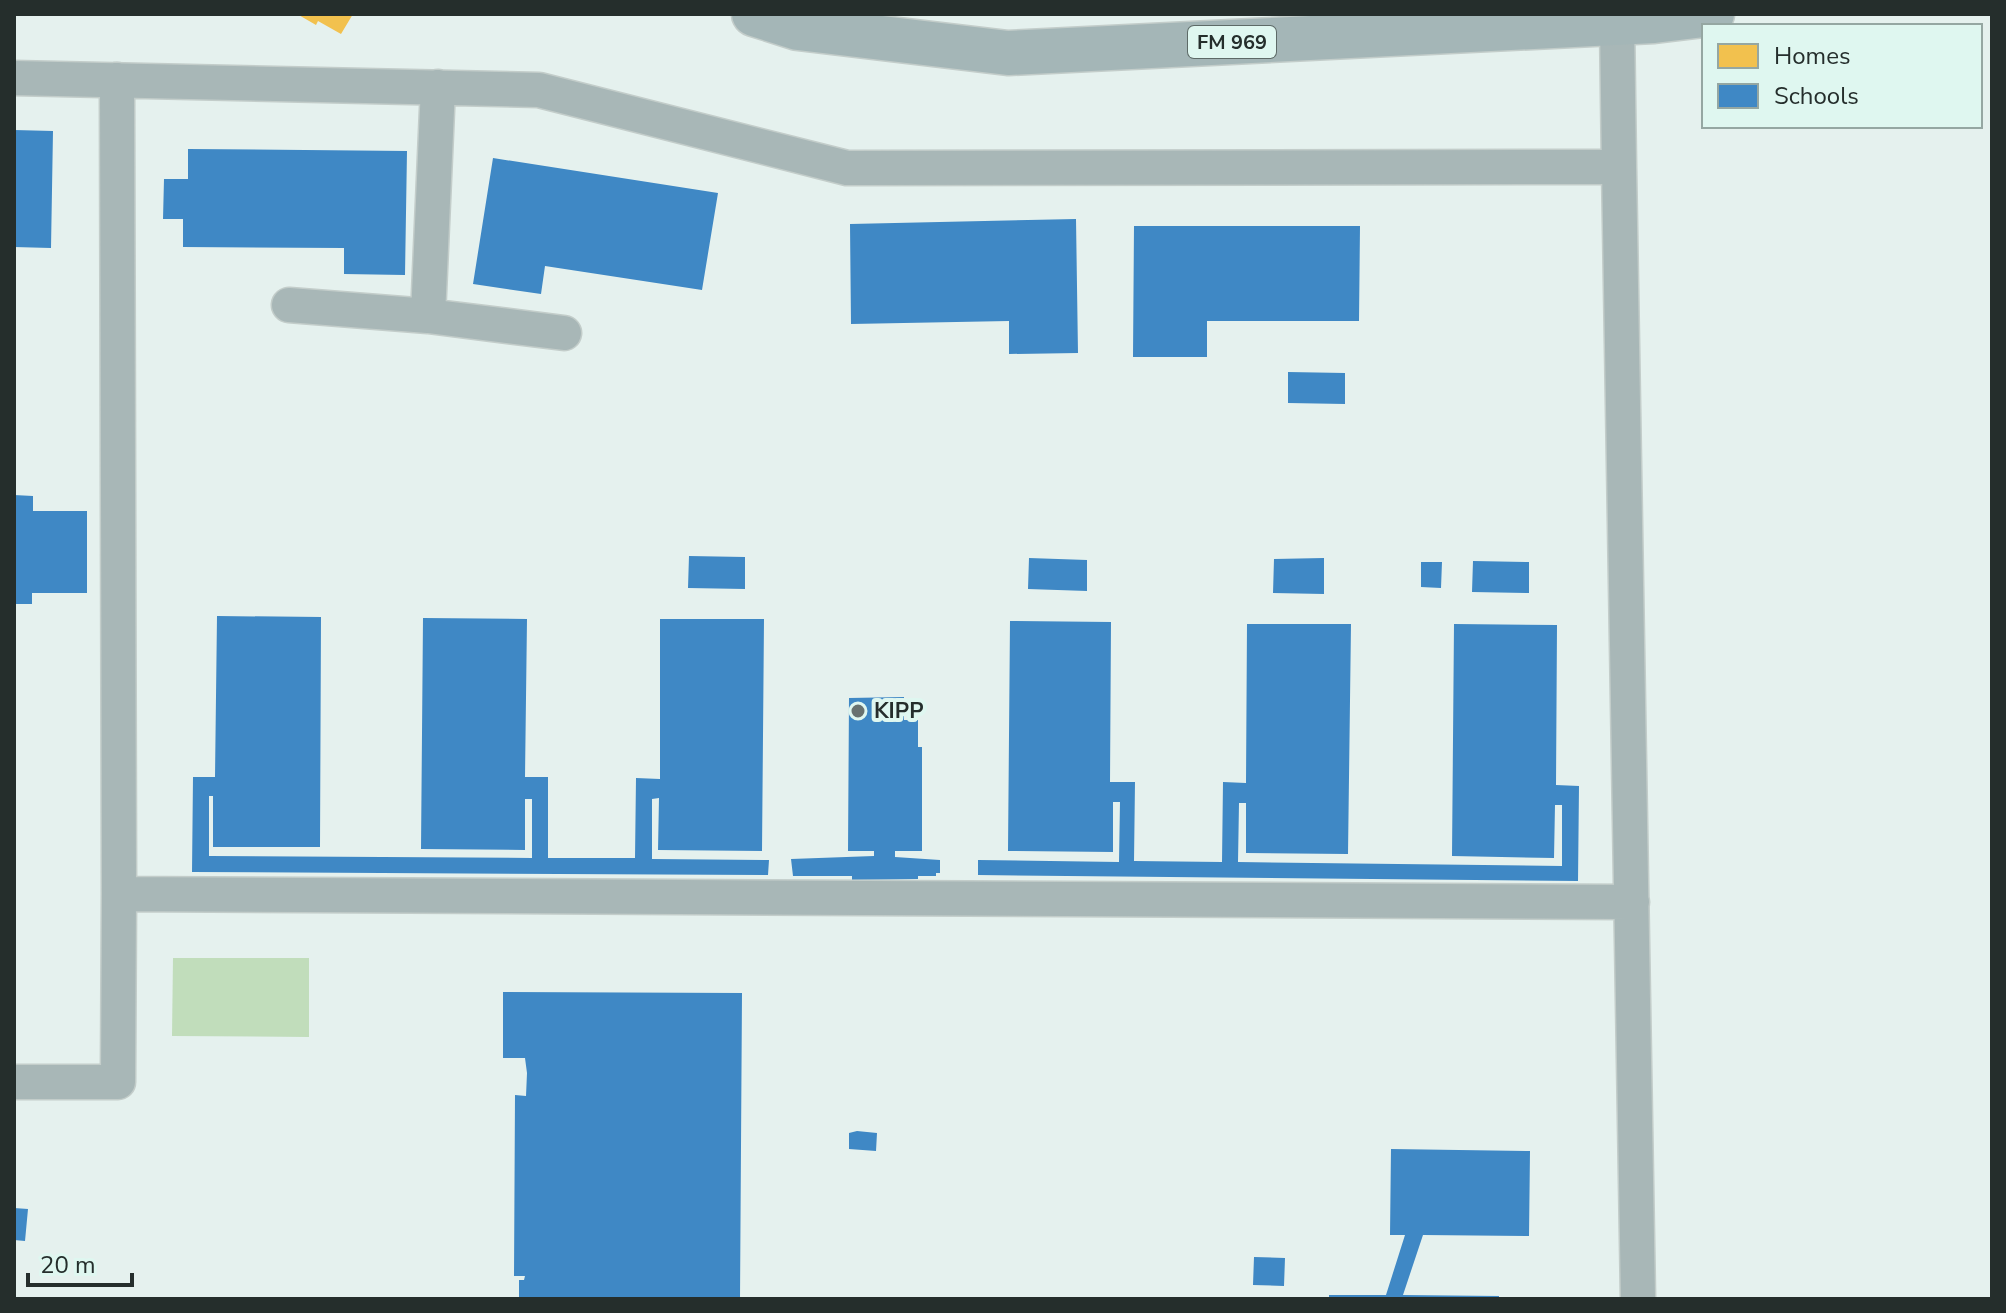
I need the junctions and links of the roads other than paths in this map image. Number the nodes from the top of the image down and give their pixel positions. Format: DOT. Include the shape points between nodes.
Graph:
graph roads {
  1 [pos="754,14"];
  2 [pos="1712,14"];
  3 [pos="1617,22"];
  4 [pos="1246,28"];
  5 [pos="14,78"];
  6 [pos="117,80"];
  7 [pos="438,87"];
  8 [pos="1619,167"];
  9 [pos="289,305"];
  10 [pos="428,316"];
  11 [pos="564,333"];
  12 [pos="119,894"];
  13 [pos="1632,902"];
  14 [pos="14,1082"];
  15 [pos="1638,1299"];
  1 -- 4 [label="main road, FM 969 / FM 969" via="798,28 1008,53"];
  2 -- 3 [label="main road, FM 969 / FM 969"];
  3 -- 4 [label="main road, FM 969 / FM 969"];
  3 -- 8 [label="street"];
  5 -- 6 [label="street"];
  6 -- 7 [label="street"];
  6 -- 12 [label="street"];
  7 -- 8 [label="street" via="539,90 847,168"];
  7 -- 10 [label="street"];
  8 -- 13 [label="street"];
  9 -- 10 [label="street"];
  10 -- 11 [label="street"];
  12 -- 13 [label="street"];
  12 -- 14 [label="street" via="118,1082"];
  13 -- 15 [label="street"];
}
